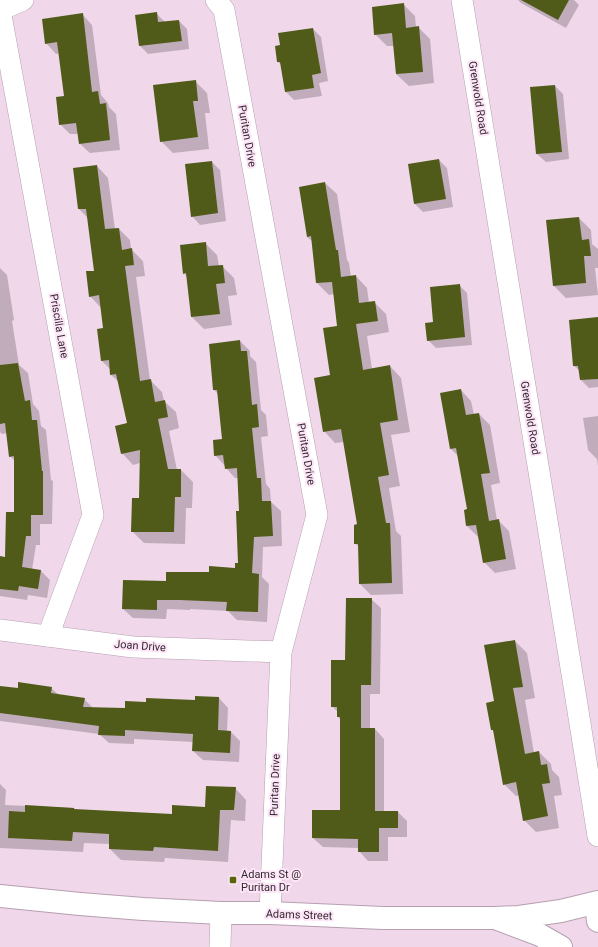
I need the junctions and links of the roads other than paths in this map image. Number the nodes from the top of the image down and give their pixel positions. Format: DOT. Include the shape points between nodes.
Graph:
graph roads {
  1 [pos="23,0"];
  2 [pos="216,0"];
  3 [pos="462,0"];
  4 [pos="0,10"];
  5 [pos="0,630"];
  6 [pos="48,636"];
  7 [pos="281,652"];
  8 [pos="598,836"];
  9 [pos="0,896"];
  10 [pos="597,909"];
  11 [pos="221,913"];
  12 [pos="270,913"];
  13 [pos="495,918"];
  14 [pos="220,947"];
  15 [pos="561,947"];
  1 -- 4 [label="street"];
  2 -- 7 [label="street, Puritan Drive" via="224,10 317,515"];
  3 -- 8 [label="street, Grenwold Road"];
  4 -- 6 [label="street, Priscilla Lane" via="93,515"];
  5 -- 6 [label="street, Joan Drive"];
  6 -- 7 [label="street, Joan Drive" via="133,647"];
  7 -- 12 [label="street, Puritan Drive"];
  9 -- 11 [label="main road, Adams Street" via="112,907"];
  10 -- 13 [label="main road, Adams Street"];
  11 -- 12 [label="main road, Adams Street"];
  11 -- 14 [label="street"];
  12 -- 13 [label="main road, Adams Street" via="383,918"];
  13 -- 15 [label="main road" via="540,935"];
}
